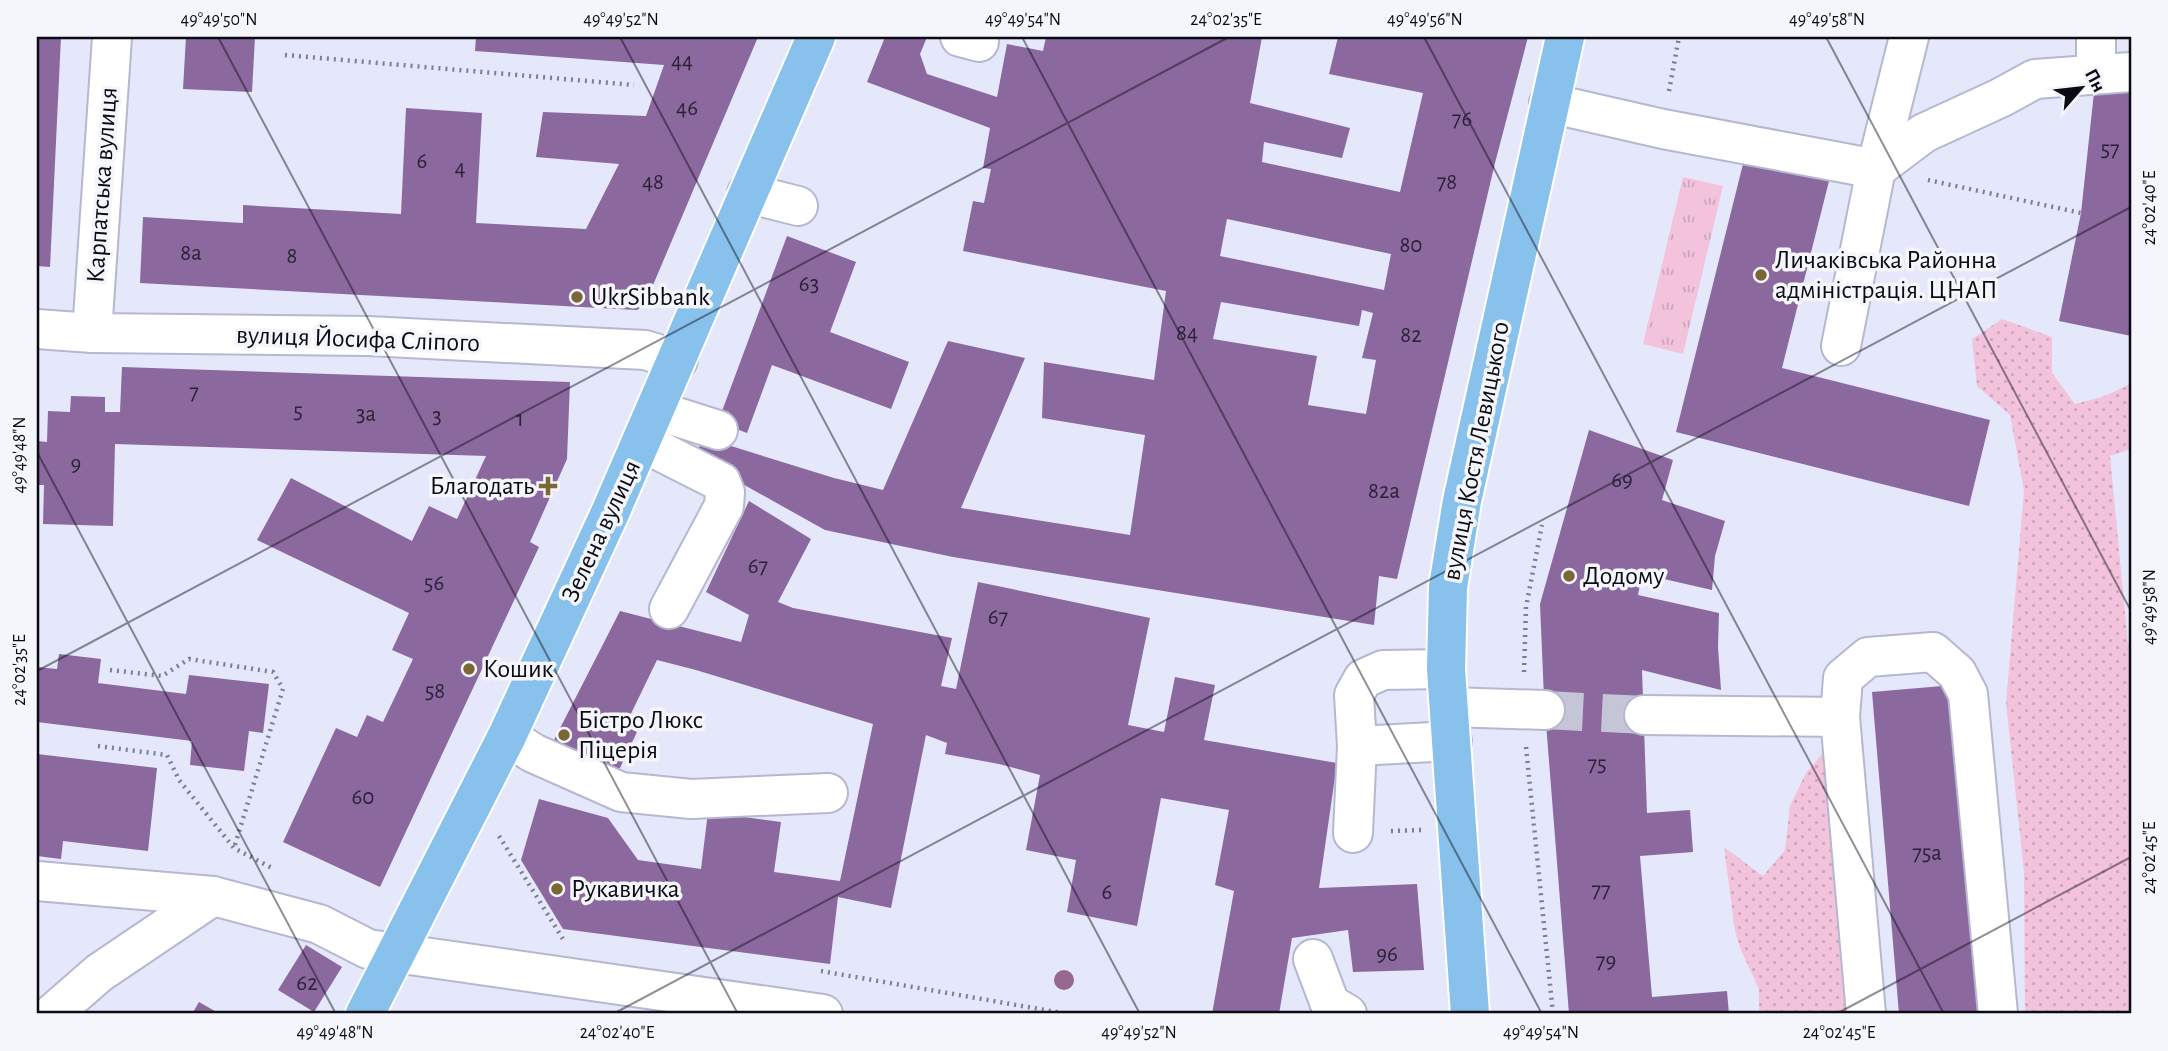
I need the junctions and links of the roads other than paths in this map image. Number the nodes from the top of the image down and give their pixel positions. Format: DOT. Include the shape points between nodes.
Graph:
graph roads {
  1 [pos="112,37"];
  2 [pos="816,37"];
  3 [pos="1564,37"];
  4 [pos="1909,37"];
  5 [pos="2108,61"];
  6 [pos="1549,103"];
  7 [pos="1876,169"];
  8 [pos="747,193"];
  9 [pos="798,206"];
  10 [pos="37,328"];
  11 [pos="92,333"];
  12 [pos="1841,346"];
  13 [pos="678,360"];
  14 [pos="649,426"];
  15 [pos="718,430"];
  16 [pos="669,610"];
  17 [pos="1446,669"];
  18 [pos="1534,710"];
  19 [pos="1644,715"];
  20 [pos="1840,717"];
  21 [pos="1450,724"];
  22 [pos="507,736"];
  23 [pos="1357,746"];
  24 [pos="828,793"];
  25 [pos="1353,833"];
  26 [pos="37,881"];
  27 [pos="213,896"];
  28 [pos="396,952"];
  29 [pos="1313,959"];
  30 [pos="51,1014"];
  31 [pos="365,1014"];
  32 [pos="823,1014"];
  33 [pos="1347,1014"];
  34 [pos="1470,1014"];
  35 [pos="1866,1014"];
  36 [pos="1998,1014"];
  1 -- 11 [label="street, Карпатська вулиця"];
  2 -- 8 [label="main road, Зелена вулиця"];
  3 -- 6 [label="main road, вулиця Костя Левицького"];
  4 -- 7 [label="street"];
  5 -- 7 [label="street" via="2035,79 1924,133"];
  6 -- 7 [label="street"];
  6 -- 17 [label="main road, вулиця Костя Левицького" via="1462,500 1448,587"];
  7 -- 12 [label="street"];
  8 -- 9 [label="street"];
  8 -- 13 [label="main road, Зелена вулиця"];
  10 -- 11 [label="street, вулиця Йосифа Сліпого"];
  11 -- 13 [label="street, вулиця Йосифа Сліпого" via="368,336 645,350"];
  13 -- 14 [label="main road, Зелена вулиця"];
  14 -- 15 [label="street"];
  14 -- 16 [label="street" via="720,482 725,492 724,506"];
  14 -- 22 [label="main road, Зелена вулиця"];
  17 -- 21 [label="main road, вулиця Костя Левицького"];
  17 -- 23 [label="street" via="1383,670 1363,679 1354,695"];
  18 -- 21 [label="street"];
  19 -- 20 [label="street"];
  20 -- 35 [label="street"];
  20 -- 36 [label="street" via="1843,678 1868,657 1933,652 1963,684 1968,694"];
  21 -- 23 [label="street"];
  21 -- 34 [label="main road, вулиця Костя Левицького"];
  22 -- 24 [label="street" via="533,753 621,792 691,799"];
  22 -- 28 [label="main road, Зелена вулиця"];
  23 -- 25 [label="street"];
  26 -- 27 [label="street"];
  27 -- 28 [label="street" via="319,923 368,949"];
  27 -- 30 [label="street" via="99,973"];
  28 -- 31 [label="main road, Зелена вулиця"];
  28 -- 32 [label="street"];
  29 -- 33 [label="street" via="1330,1004"];
}
